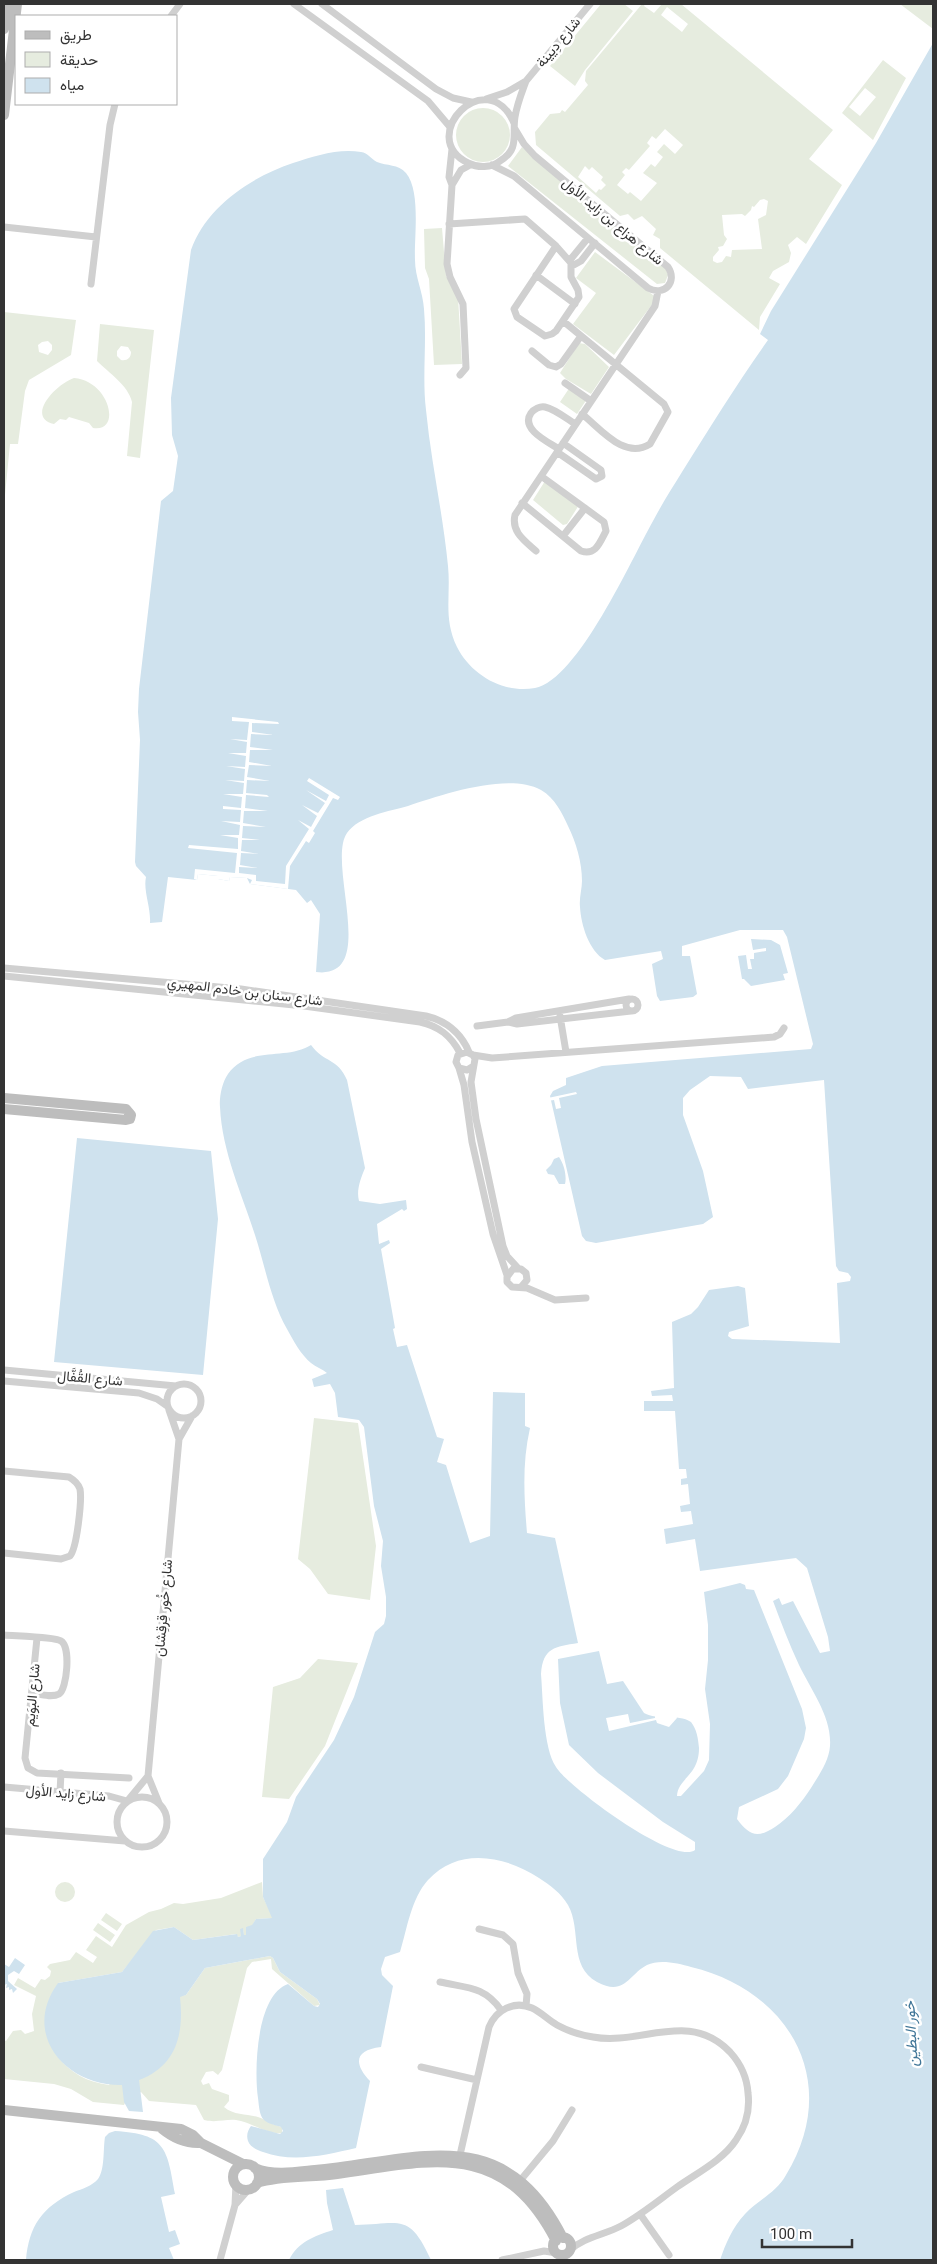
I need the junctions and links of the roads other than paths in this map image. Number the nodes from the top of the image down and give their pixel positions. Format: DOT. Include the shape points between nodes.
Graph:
graph roads {
  1 [pos="180,4"];
  2 [pos="294,4"];
  3 [pos="322,4"];
  4 [pos="590,4"];
  5 [pos="15,8"];
  6 [pos="172,15"];
  7 [pos="4,29"];
  8 [pos="15,33"];
  9 [pos="526,81"];
  10 [pos="483,100"];
  11 [pos="472,102"];
  12 [pos="115,105"];
  13 [pos="4,115"];
  14 [pos="515,126"];
  15 [pos="450,127"];
  16 [pos="452,146"];
  17 [pos="470,164"];
  18 [pos="492,166"];
  19 [pos="450,170"];
  20 [pos="458,173"];
  21 [pos="452,185"];
  22 [pos="449,224"];
  23 [pos="4,227"];
  24 [pos="96,237"];
  25 [pos="588,238"];
  26 [pos="595,244"];
  27 [pos="556,246"];
  28 [pos="571,263"];
  29 [pos="536,275"];
  30 [pos="91,284"];
  31 [pos="658,291"];
  32 [pos="575,304"];
  33 [pos="563,321"];
  34 [pos="581,336"];
  35 [pos="532,351"];
  36 [pos="616,364"];
  37 [pos="460,375"];
  38 [pos="565,383"];
  39 [pos="591,401"];
  40 [pos="582,414"];
  41 [pos="576,424"];
  42 [pos="559,448"];
  43 [pos="541,476"];
  44 [pos="522,503"];
  45 [pos="585,508"];
  46 [pos="563,536"];
  47 [pos="536,551"];
  48 [pos="4,968"];
  49 [pos="4,976"];
  50 [pos="187,994"];
  51 [pos="285,995"];
  52 [pos="629,999"];
  53 [pos="558,1011"];
  54 [pos="631,1011"];
  55 [pos="559,1019"];
  56 [pos="508,1022"];
  57 [pos="477,1026"];
  58 [pos="784,1028"];
  59 [pos="564,1052"];
  60 [pos="460,1053"];
  61 [pos="471,1053"];
  62 [pos="492,1058"];
  63 [pos="473,1067"];
  64 [pos="460,1068"];
  65 [pos="4,1098"];
  66 [pos="4,1109"];
  67 [pos="518,1268"];
  68 [pos="507,1275"];
  69 [pos="527,1278"];
  70 [pos="521,1287"];
  71 [pos="540,1294"];
  72 [pos="586,1298"];
  73 [pos="4,1370"];
  74 [pos="4,1381"];
  75 [pos="176,1386"];
  76 [pos="168,1408"];
  77 [pos="192,1416"];
  78 [pos="178,1439"];
  79 [pos="4,1471"];
  80 [pos="4,1553"];
  81 [pos="4,1635"];
  82 [pos="37,1638"];
  83 [pos="32,1693"];
  84 [pos="61,1773"];
  85 [pos="148,1776"];
  86 [pos="129,1778"];
  87 [pos="4,1787"];
  88 [pos="60,1792"];
  89 [pos="128,1801"];
  90 [pos="159,1803"];
  91 [pos="4,1831"];
  92 [pos="125,1841"];
  93 [pos="479,1929"];
  94 [pos="440,1982"];
  95 [pos="526,2006"];
  96 [pos="501,2010"];
  97 [pos="421,2067"];
  98 [pos="477,2080"];
  99 [pos="4,2110"];
  100 [pos="572,2110"];
  101 [pos="219,2153"];
  102 [pos="460,2155"];
  103 [pos="243,2164"];
  104 [pos="255,2168"];
  105 [pos="234,2173"];
  106 [pos="520,2182"];
  107 [pos="236,2184"];
  108 [pos="253,2186"];
  109 [pos="235,2205"];
  110 [pos="640,2214"];
  111 [pos="560,2240"];
  112 [pos="580,2241"];
  113 [pos="544,2251"];
  114 [pos="570,2254"];
  115 [pos="670,2255"];
  116 [pos="560,2256"];
  117 [pos="220,2260"];
  118 [pos="502,2260"];
  1 -- 6 [label="street"];
  2 -- 15 [label="street" via="428,101"];
  3 -- 11 [label="street" via="436,89 453,98"];
  4 -- 9 [label="street, شارع دِيينة"];
  5 -- 7 [label="street"];
  5 -- 8 [label="street"];
  8 -- 13 [label="street"];
  9 -- 10 [label="street, شارع دِيينة"];
  9 -- 14 [label="street, شارع دِيينة"];
  10 -- 11 [label="street"];
  10 -- 14 [label="street" via="502,107"];
  11 -- 15 [label="street" via="455,114"];
  12 -- 24 [label="street"];
  14 -- 18 [label="street" via="512,148 504,159"];
  14 -- 31 [label="street, شارع هزاع بن زايد الأول" via="535,156 668,267 671,282"];
  15 -- 16 [label="street"];
  16 -- 17 [label="street" via="459,157"];
  16 -- 19 [label="street"];
  17 -- 18 [label="street"];
  17 -- 20 [label="street"];
  18 -- 25 [label="street, شارع هزاع بن زايد الأول" via="514,176"];
  19 -- 20 [label="street"];
  19 -- 21 [label="street"];
  20 -- 21 [label="street"];
  21 -- 22 [label="street"];
  22 -- 27 [label="street" via="525,219"];
  22 -- 37 [label="street" via="448,271 463,309 466,368"];
  23 -- 24 [label="street"];
  24 -- 30 [label="street"];
  25 -- 26 [label="street, شارع هزاع بن زايد الأول"];
  25 -- 28 [label="street"];
  26 -- 28 [label="street" via="581,261"];
  26 -- 31 [label="street, شارع هزاع بن زايد الأول" via="648,288"];
  27 -- 28 [label="street"];
  27 -- 29 [label="street"];
  28 -- 32 [label="street" via="571,277 579,294"];
  29 -- 32 [label="street"];
  29 -- 33 [label="street" via="515,304 514,313 544,336 555,333"];
  31 -- 36 [label="street" via="655,306"];
  32 -- 33 [label="street"];
  33 -- 34 [label="street"];
  34 -- 35 [label="street" via="556,367"];
  34 -- 36 [label="street"];
  36 -- 39 [label="street"];
  36 -- 40 [label="street" via="666,406 667,415 652,442 645,447 624,448"];
  38 -- 39 [label="street"];
  39 -- 40 [label="street"];
  40 -- 41 [label="street"];
  41 -- 42 [label="street"];
  41 -- 42 [label="street" via="545,407 530,414 532,430"];
  42 -- 42 [label="street" via="596,479 602,476 601,470"];
  42 -- 43 [label="street"];
  43 -- 44 [label="street"];
  43 -- 45 [label="street"];
  44 -- 46 [label="street"];
  44 -- 47 [label="street" via="515,515 514,527"];
  45 -- 46 [label="street"];
  45 -- 46 [label="street" via="606,526 596,549 584,552"];
  48 -- 51 [label="street, شارع سنان بن خادم المهيري" via="190,983"];
  49 -- 50 [label="street, شارع سنان بن خادم المهيري"];
  50 -- 51 [label="street" via="197,989 276,999"];
  50 -- 60 [label="street, شارع سنان بن خادم المهيري" via="425,1023 444,1031"];
  51 -- 61 [label="street, شارع سنان بن خادم المهيري" via="431,1017 455,1031"];
  52 -- 53 [label="street"];
  52 -- 54 [label="street" via="626,1005"];
  52 -- 54 [label="street" via="635,998 639,1003 637,1009"];
  53 -- 55 [label="street"];
  53 -- 56 [label="street"];
  54 -- 55 [label="street"];
  55 -- 56 [label="street" via="517,1024"];
  55 -- 59 [label="street"];
  56 -- 57 [label="street"];
  58 -- 59 [label="street" via="774,1037"];
  59 -- 62 [label="street"];
  60 -- 61 [label="street"];
  60 -- 64 [label="street" via="456,1062"];
  61 -- 62 [label="street"];
  61 -- 63 [label="street" via="475,1059"];
  62 -- 63 [label="street"];
  63 -- 64 [label="street"];
  63 -- 67 [label="street" via="476,1119 502,1241"];
  64 -- 68 [label="street" via="472,1142 493,1234"];
  65 -- 66 [label="street" via="126,1109 131,1115 126,1120"];
  67 -- 68 [label="street" via="510,1270"];
  67 -- 69 [label="street" via="525,1271"];
  68 -- 70 [label="street" via="510,1286"];
  69 -- 70 [label="street"];
  69 -- 71 [label="street"];
  70 -- 71 [label="street"];
  71 -- 72 [label="street" via="554,1300"];
  73 -- 75 [label="street, شارع القُفَّال"];
  74 -- 76 [label="street, شارع القُفَّال" via="139,1393 157,1399"];
  75 -- 76 [label="street" via="167,1396"];
  75 -- 77 [label="street" via="189,1384 199,1393 200,1406"];
  76 -- 77 [label="street" via="179,1418"];
  76 -- 78 [label="street, شارع خُور قِرقِشان"];
  77 -- 78 [label="street, شارع خُور قِرقِشان"];
  78 -- 85 [label="street, شارع خُور قِرقِشان"];
  79 -- 80 [label="street" via="70,1477 78,1484 80,1493 75,1547 70,1556 60,1559"];
  81 -- 82 [label="street"];
  82 -- 83 [label="street, شارع البوَيم"];
  82 -- 83 [label="street" via="64,1643 67,1649 65,1679 64,1688 55,1696"];
  83 -- 84 [label="street, شارع البوَيم" via="27,1752 32,1765 44,1772"];
  84 -- 86 [label="street, شارع البوَيم"];
  84 -- 88 [label="street"];
  85 -- 89 [label="street"];
  85 -- 90 [label="street, شارع خُور قِرقِشان"];
  87 -- 88 [label="street, شارع زايد الأول"];
  88 -- 89 [label="street, شارع زايد الأول"];
  89 -- 90 [label="street" via="144,1796"];
  89 -- 92 [label="street" via="118,1812 116,1823"];
  90 -- 92 [label="street" via="167,1822 160,1839 145,1847"];
  91 -- 92 [label="street"];
  93 -- 95 [label="street" via="503,1935 514,1944"];
  94 -- 96 [label="street" via="484,1992"];
  95 -- 96 [label="street" via="514,2005"];
  95 -- 110 [label="street" via="565,2028 600,2038 627,2039 675,2029 698,2032 722,2045 740,2065 747,2085 748,2106 736,2140 722,2155"];
  96 -- 98 [label="street" via="489,2027"];
  97 -- 98 [label="street"];
  98 -- 102 [label="street"];
  99 -- 101 [label="street" via="162,2129"];
  100 -- 106 [label="street" via="553,2141"];
  101 -- 103 [label="street"];
  101 -- 105 [label="street"];
  102 -- 104 [label="street" via="427,2154 277,2173"];
  102 -- 106 [label="street" via="491,2164"];
  103 -- 104 [label="street"];
  103 -- 105 [label="street"];
  104 -- 108 [label="street" via="258,2174"];
  105 -- 107 [label="street"];
  106 -- 111 [label="street" via="546,2210"];
  107 -- 108 [label="street" via="242,2189"];
  107 -- 109 [label="street"];
  108 -- 109 [label="street"];
  108 -- 111 [label="street" via="276,2179 428,2162 458,2162 481,2168 508,2182 534,2207"];
  109 -- 117 [label="street" via="222,2233"];
  110 -- 112 [label="street" via="615,2229"];
  110 -- 115 [label="street"];
  111 -- 112 [label="street"];
  111 -- 113 [label="street"];
  111 -- 114 [label="street" via="571,2244"];
  111 -- 116 [label="street" via="554,2250"];
  112 -- 114 [label="street"];
  113 -- 116 [label="street"];
  113 -- 118 [label="street"];
  114 -- 116 [label="street"];
}
